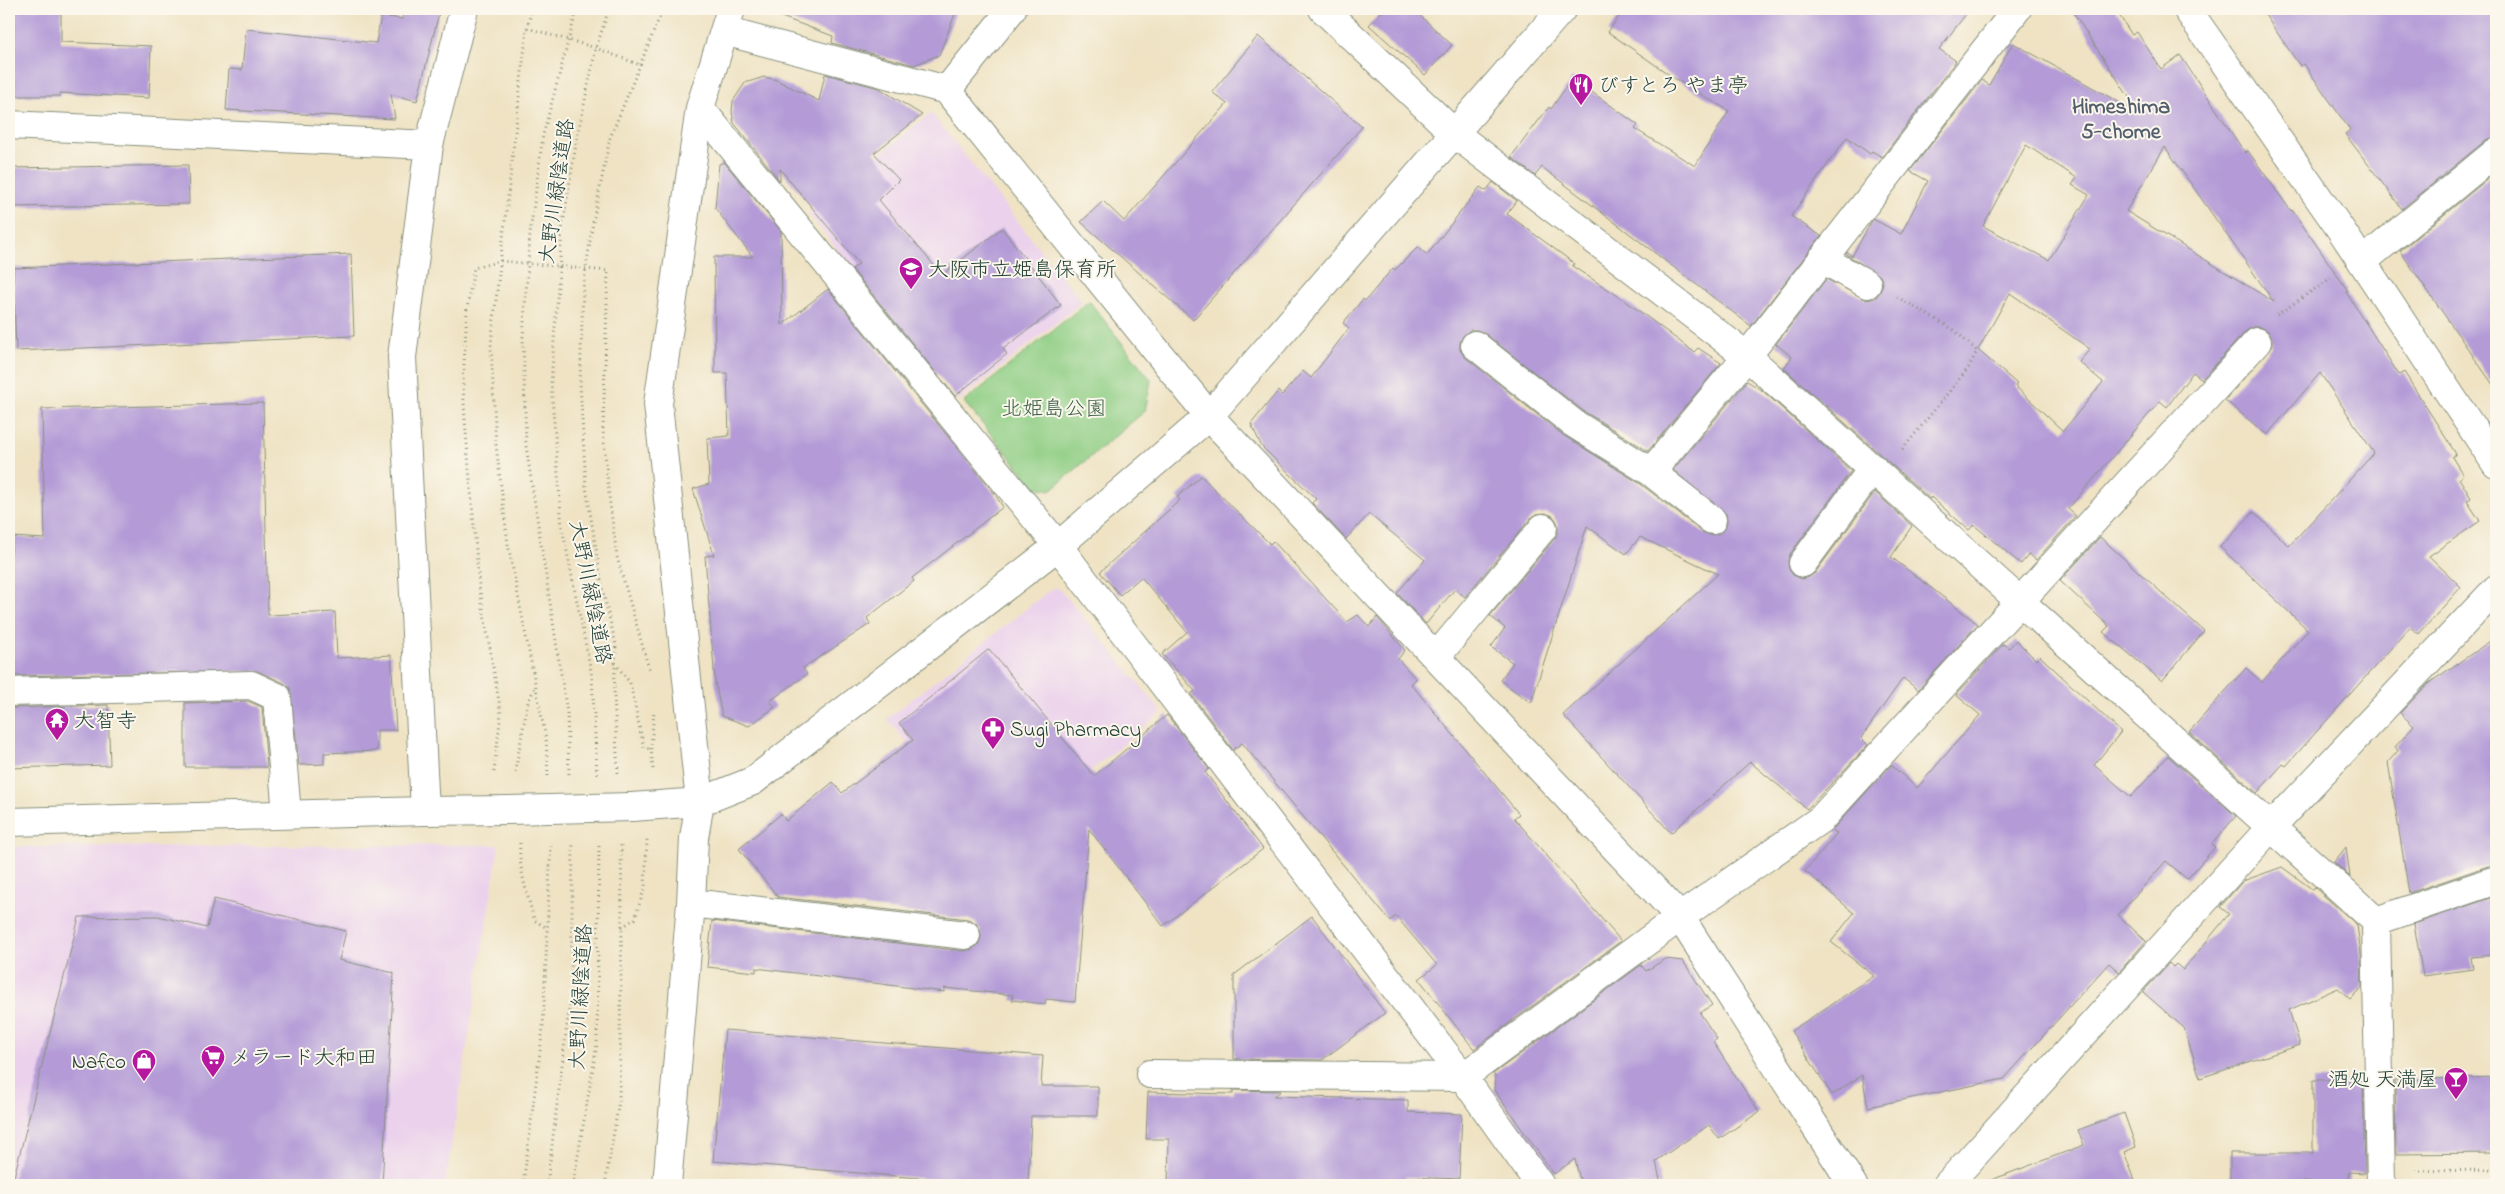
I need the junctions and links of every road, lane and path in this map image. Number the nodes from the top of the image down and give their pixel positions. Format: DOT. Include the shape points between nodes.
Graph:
graph roads {
  1 [pos="464,9"];
  2 [pos="532,9"];
  3 [pos="577,9"];
  4 [pos="609,9"];
  5 [pos="663,9"];
  6 [pos="1012,9"];
  7 [pos="1323,9"];
  8 [pos="1562,9"];
  9 [pos="2017,9"];
  10 [pos="2187,9"];
  11 [pos="727,20"];
  12 [pos="527,28"];
  13 [pos="568,40"];
  14 [pos="596,48"];
  15 [pos="640,66"];
  16 [pos="947,90"];
  17 [pos="700,108"];
  18 [pos="9,124"];
  19 [pos="1454,134"];
  20 [pos="428,145"];
  21 [pos="2496,152"];
  22 [pos="1822,259"];
  23 [pos="2361,260"];
  24 [pos="501,261"];
  25 [pos="528,263"];
  26 [pos="559,266"];
  27 [pos="586,269"];
  28 [pos="1867,284"];
  29 [pos="2257,342"];
  30 [pos="1475,345"];
  31 [pos="1747,356"];
  32 [pos="1209,416"];
  33 [pos="2496,464"];
  34 [pos="1877,471"];
  35 [pos="1652,472"];
  36 [pos="1712,520"];
  37 [pos="1543,528"];
  38 [pos="1058,546"];
  39 [pos="1802,563"];
  40 [pos="2496,589"];
  41 [pos="2020,599"];
  42 [pos="1436,657"];
  43 [pos="615,663"];
  44 [pos="652,682"];
  45 [pos="535,686"];
  46 [pos="9,692"];
  47 [pos="654,701"];
  48 [pos="651,749"];
  49 [pos="653,769"];
  50 [pos="494,772"];
  51 [pos="515,772"];
  52 [pos="548,779"];
  53 [pos="569,779"];
  54 [pos="618,781"];
  55 [pos="597,782"];
  56 [pos="700,802"];
  57 [pos="425,810"];
  58 [pos="287,814"];
  59 [pos="9,822"];
  60 [pos="2271,827"];
  61 [pos="621,838"];
  62 [pos="647,838"];
  63 [pos="551,839"];
  64 [pos="573,839"];
  65 [pos="599,839"];
  66 [pos="519,853"];
  67 [pos="2493,882"];
  68 [pos="691,902"];
  69 [pos="1680,917"];
  70 [pos="2376,921"];
  71 [pos="547,928"];
  72 [pos="622,928"];
  73 [pos="966,935"];
  74 [pos="1150,1074"];
  75 [pos="1463,1077"];
  76 [pos="2496,1170"];
  77 [pos="2382,1178"];
  78 [pos="523,1185"];
  79 [pos="547,1185"];
  80 [pos="574,1185"];
  81 [pos="605,1185"];
  82 [pos="667,1185"];
  83 [pos="1540,1185"];
  84 [pos="1852,1185"];
  85 [pos="1947,1185"];
  1 -- 20 [label="street"];
  2 -- 12 [label="path"];
  3 -- 13 [label="path, 大野川緑陰道路"];
  4 -- 14 [label="path, 大野川緑陰道路"];
  5 -- 15 [label="path"];
  6 -- 16 [label="street"];
  7 -- 19 [label="street"];
  8 -- 19 [label="street"];
  9 -- 22 [label="street"];
  10 -- 23 [label="street"];
  11 -- 16 [label="street"];
  11 -- 17 [label="street"];
  12 -- 13 [label="path"];
  12 -- 24 [label="path"];
  13 -- 14 [label="path"];
  13 -- 25 [label="path, 大野川緑陰道路" via="543,135"];
  14 -- 15 [label="path"];
  14 -- 26 [label="path, 大野川緑陰道路" via="577,138"];
  15 -- 27 [label="path" via="610,138"];
  16 -- 32 [label="street"];
  17 -- 38 [label="street"];
  17 -- 56 [label="street" via="658,404"];
  18 -- 20 [label="street"];
  19 -- 31 [label="street"];
  19 -- 32 [label="street"];
  20 -- 57 [label="street" via="402,357"];
  21 -- 23 [label="street"];
  22 -- 28 [label="street"];
  22 -- 31 [label="street"];
  23 -- 29 [label="path" via="2277,314"];
  23 -- 33 [label="street"];
  24 -- 25 [label="path"];
  24 -- 45 [label="path" via="491,344 496,445 508,544"];
  24 -- 50 [label="path" via="474,268 467,309 463,383 479,585 501,713"];
  25 -- 26 [label="path"];
  25 -- 53 [label="path, 大野川緑陰道路" via="523,337 526,446 567,714"];
  26 -- 27 [label="path"];
  26 -- 55 [label="path, 大野川緑陰道路" via="550,382 562,526 592,676"];
  27 -- 43 [label="path" via="580,383 586,487 603,592 616,645"];
  27 -- 44 [label="path" via="608,271 603,430 609,496 617,557"];
  28 -- 34 [label="path" via="1885,290 1954,330 1977,350 1969,368"];
  29 -- 41 [label="street"];
  30 -- 35 [label="street" via="1573,423"];
  31 -- 34 [label="street"];
  31 -- 35 [label="street"];
  32 -- 38 [label="street"];
  32 -- 42 [label="street"];
  34 -- 39 [label="street"];
  34 -- 41 [label="street"];
  35 -- 36 [label="street"];
  37 -- 42 [label="street"];
  38 -- 56 [label="street" via="753,781"];
  38 -- 75 [label="street"];
  40 -- 60 [label="street"];
  41 -- 60 [label="street"];
  41 -- 69 [label="street" via="1821,820"];
  42 -- 69 [label="street"];
  43 -- 48 [label="path" via="630,683 644,748"];
  43 -- 54 [label="path"];
  45 -- 51 [label="path" via="528,702"];
  45 -- 52 [label="path" via="546,739"];
  46 -- 58 [label="street" via="251,685 276,697"];
  47 -- 48 [label="path"];
  48 -- 49 [label="path"];
  56 -- 57 [label="street, bridge" via="632,807"];
  56 -- 68 [label="street" via="694,838"];
  57 -- 58 [label="street"];
  58 -- 59 [label="street"];
  60 -- 70 [label="street"];
  60 -- 85 [label="street"];
  61 -- 72 [label="path"];
  62 -- 72 [label="path" via="645,886 634,919"];
  63 -- 71 [label="path"];
  64 -- 79 [label="path, 大野川緑陰道路" via="571,993"];
  65 -- 80 [label="path, 大野川緑陰道路" via="597,1044"];
  66 -- 71 [label="path" via="520,872 527,887 534,920"];
  67 -- 70 [label="street"];
  68 -- 73 [label="street"];
  68 -- 82 [label="street"];
  69 -- 75 [label="street"];
  69 -- 84 [label="street"];
  70 -- 77 [label="street"];
  71 -- 78 [label="path" via="543,1028"];
  72 -- 81 [label="path" via="619,1101"];
  74 -- 75 [label="street"];
  75 -- 83 [label="street"];
  76 -- 77 [label="path"];
}
